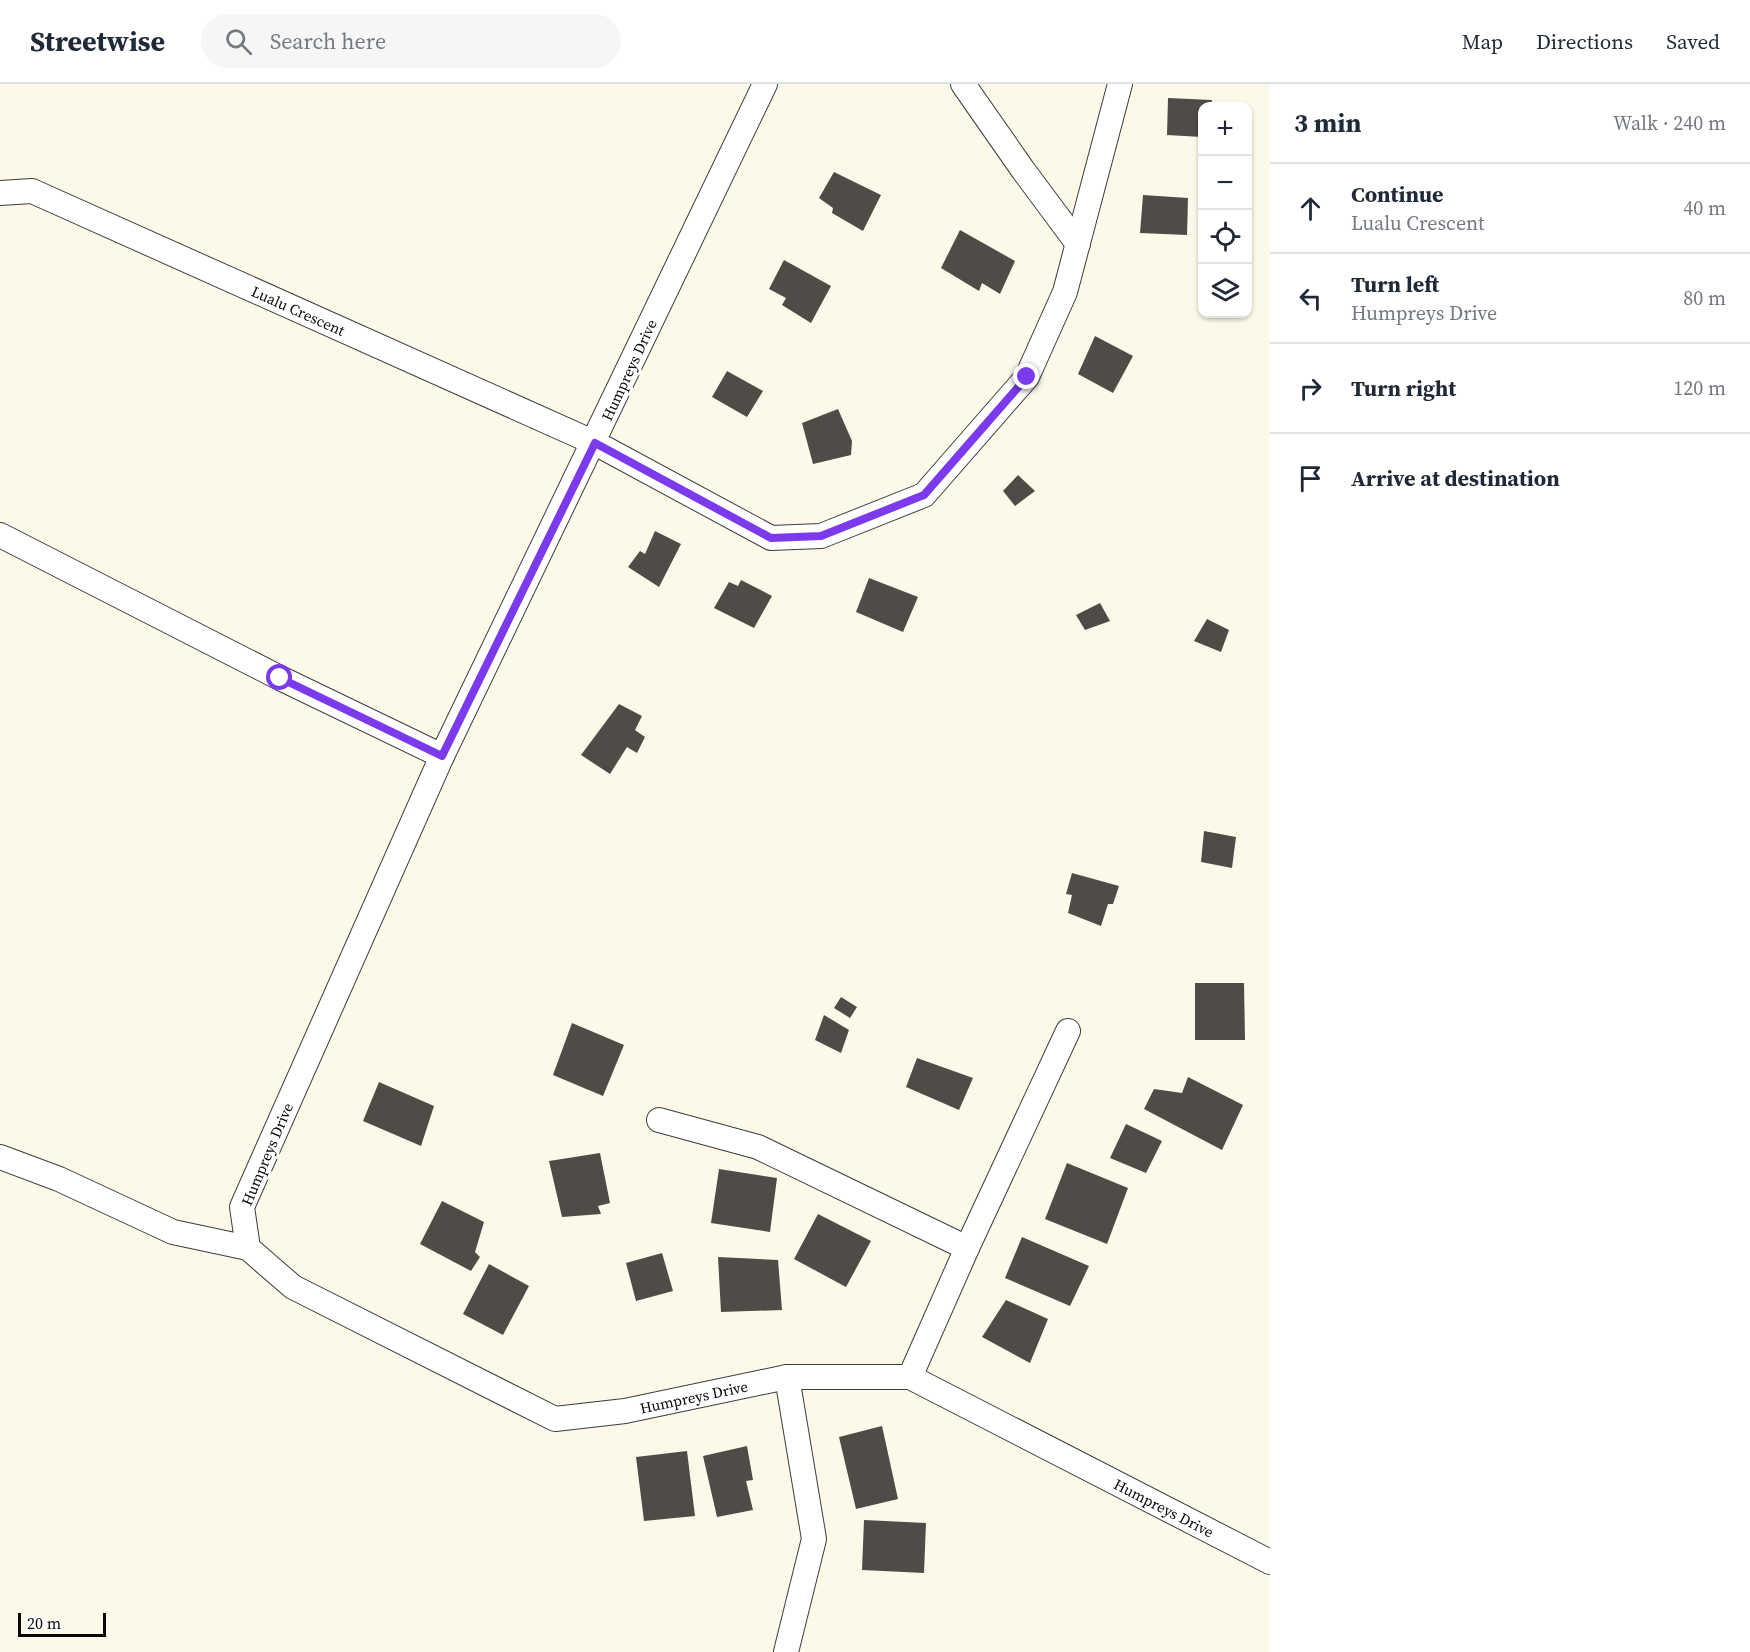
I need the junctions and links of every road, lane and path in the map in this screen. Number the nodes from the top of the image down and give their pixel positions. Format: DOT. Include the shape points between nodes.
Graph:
graph roads {
  1 [pos="765,84"];
  2 [pos="963,84"];
  3 [pos="1120,84"];
  4 [pos="0,193"];
  5 [pos="1078,244"];
  6 [pos="595,443"];
  7 [pos="0,535"];
  8 [pos="442,756"];
  9 [pos="1068,1031"];
  10 [pos="659,1120"];
  11 [pos="0,1157"];
  12 [pos="248,1248"];
  13 [pos="967,1248"];
  14 [pos="787,1377"];
  15 [pos="910,1377"];
  16 [pos="1270,1562"];
  17 [pos="786,1652"];
  1 -- 6 [label="street, Humpreys Drive"];
  2 -- 5 [label="street"];
  3 -- 5 [label="street, Lualu Crescent"];
  4 -- 6 [label="street, Lualu Crescent" via="32,191"];
  5 -- 6 [label="street, Lualu Crescent" via="1065,292 1027,377 924,495 821,536 771,538"];
  6 -- 8 [label="street, Humpreys Drive"];
  7 -- 8 [label="street"];
  8 -- 12 [label="street, Humpreys Drive" via="242,1208"];
  9 -- 13 [label="street"];
  10 -- 13 [label="street" via="758,1147"];
  11 -- 12 [label="street" via="59,1179 173,1232"];
  12 -- 14 [label="street, Humpreys Drive" via="293,1287 555,1419 625,1411"];
  13 -- 15 [label="street"];
  14 -- 15 [label="street, Humpreys Drive"];
  14 -- 17 [label="street" via="814,1539"];
  15 -- 16 [label="street, Humpreys Drive"];
}
